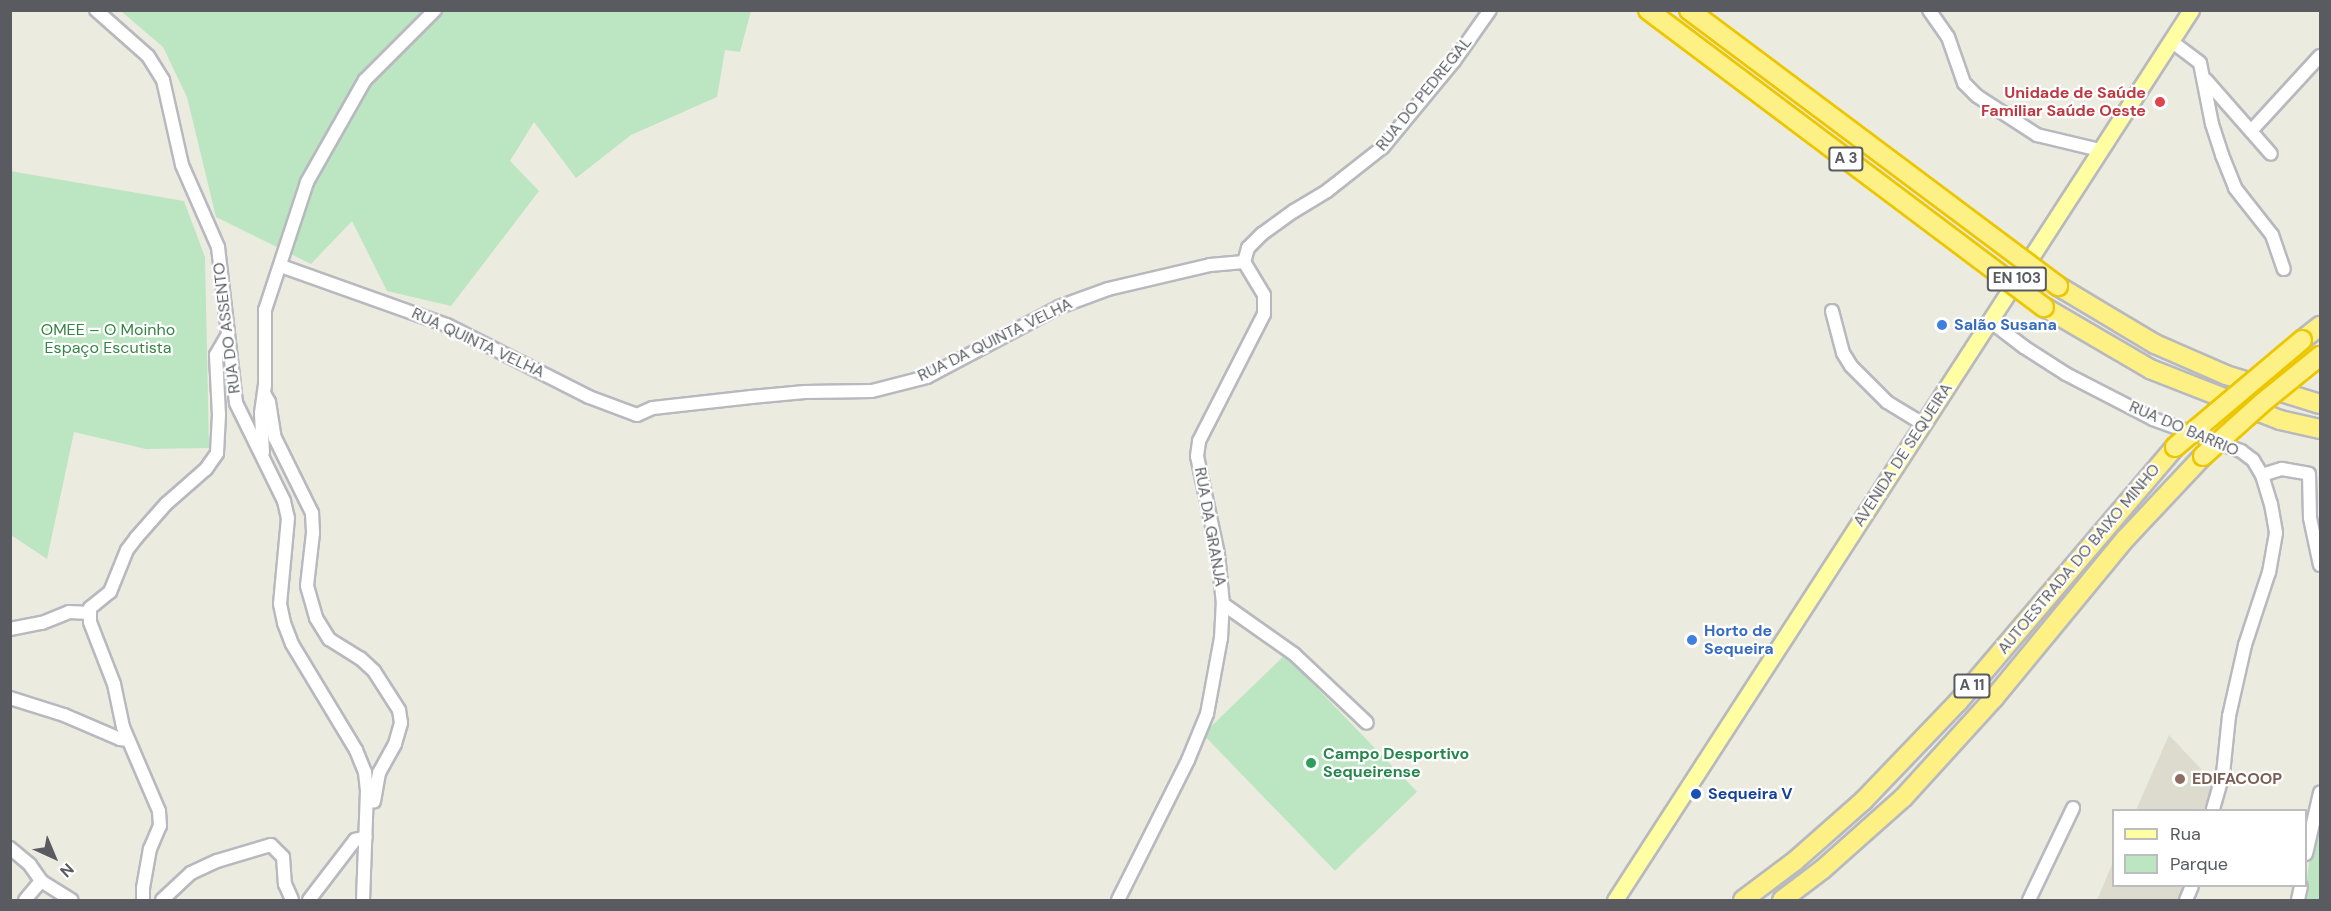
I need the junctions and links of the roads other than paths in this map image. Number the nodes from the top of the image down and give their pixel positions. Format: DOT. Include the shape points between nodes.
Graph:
graph roads {
  1 [pos="96,10"];
  2 [pos="435,10"];
  3 [pos="1490,10"];
  4 [pos="1648,10"];
  5 [pos="1689,10"];
  6 [pos="1929,10"];
  7 [pos="2191,10"];
  8 [pos="2171,41"];
  9 [pos="2320,56"];
  10 [pos="2206,80"];
  11 [pos="2251,131"];
  12 [pos="2100,150"];
  13 [pos="2271,154"];
  14 [pos="1244,262"];
  15 [pos="281,266"];
  16 [pos="2284,269"];
  17 [pos="1832,311"];
  18 [pos="1990,321"];
  19 [pos="2320,326"];
  20 [pos="228,334"];
  21 [pos="2320,356"];
  22 [pos="264,394"];
  23 [pos="2320,404"];
  24 [pos="637,415"];
  25 [pos="1923,424"];
  26 [pos="2320,429"];
  27 [pos="263,459"];
  28 [pos="2262,475"];
  29 [pos="2320,565"];
  30 [pos="1223,604"];
  31 [pos="90,613"];
  32 [pos="10,629"];
  33 [pos="10,698"];
  34 [pos="1366,723"];
  35 [pos="128,740"];
  36 [pos="2320,794"];
  37 [pos="2073,808"];
  38 [pos="2214,809"];
  39 [pos="366,833"];
  40 [pos="10,848"];
  41 [pos="2307,850"];
  42 [pos="41,881"];
  43 [pos="25,900"];
  44 [pos="71,900"];
  45 [pos="143,900"];
  46 [pos="162,900"];
  47 [pos="292,900"];
  48 [pos="309,900"];
  49 [pos="363,900"];
  50 [pos="1118,900"];
  51 [pos="1615,900"];
  52 [pos="1743,900"];
  53 [pos="1782,900"];
  54 [pos="2029,900"];
  1 -- 20 [label="street, RUA DO ASSENTO" via="148,56 163,80 182,165 218,247"];
  2 -- 15 [label="street" via="365,80 308,182"];
  3 -- 14 [label="street, RUA DO PEDREGAL" via="1455,61 1383,147 1365,164 1262,234 1248,248"];
  4 -- 26 [label="highway, A 3, bridge" via="2044,307 2150,369 2280,420"];
  5 -- 23 [label="highway, A 3, bridge" via="2058,286 2155,344 2226,375"];
  6 -- 12 [label="street" via="1948,37 1964,83 1977,96 2037,135"];
  7 -- 8 [label="main road, AVENIDA DE SEQUEIRA / EN 103"];
  8 -- 10 [label="street" via="2200,63"];
  8 -- 12 [label="main road, AVENIDA DE SEQUEIRA / EN 103"];
  9 -- 11 [label="street"];
  10 -- 11 [label="street"];
  10 -- 16 [label="street" via="2212,124 2235,188 2272,235"];
  11 -- 13 [label="street"];
  12 -- 18 [label="main road, AVENIDA DE SEQUEIRA / EN 103"];
  14 -- 24 [label="street, RUA DA QUINTA VELHA" via="1210,265 1108,289 1059,307 927,377 872,391 751,397 653,408"];
  14 -- 30 [label="street, RUA DA GRANJA" via="1264,295 1264,314 1199,441 1197,456 1218,554"];
  15 -- 22 [label="street" via="265,310"];
  15 -- 24 [label="street, RUA QUINTA VELHA" via="447,326 589,397"];
  17 -- 25 [label="street" via="1843,353 1851,366 1887,402"];
  18 -- 25 [label="main road, AVENIDA DE SEQUEIRA / EN 103"];
  18 -- 28 [label="street, RUA DO BARRIO" via="2066,374 2153,419 2241,452 2253,460"];
  19 -- 52 [label="highway, AUTOESTRADA DO BAIXO MINHO / A 11, bridge" via="2175,447 1958,702 1863,801 1795,861"];
  20 -- 27 [label="street, RUA DO ASSENTO" via="236,403"];
  20 -- 31 [label="street" via="216,355 217,453 206,469 166,504 136,538 110,592 90,608"];
  21 -- 53 [label="highway, AUTOESTRADA DO BAIXO MINHO / A 11, bridge" via="2203,456 2126,538 1994,698 1904,797"];
  22 -- 27 [label="street"];
  22 -- 39 [label="street" via="275,438 312,513 307,586 316,618 328,639 374,671 399,710 402,723 379,773 372,821"];
  25 -- 51 [label="main road, AVENIDA DE SEQUEIRA / EN 103"];
  27 -- 39 [label="street, RUA DO ASSENTO" via="288,518 280,604 284,623 292,644 356,750 365,772"];
  28 -- 29 [label="street" via="2282,470 2309,474 2310,518"];
  28 -- 38 [label="street, RUA DO BARRIO" via="2276,533 2229,717 2223,774"];
  30 -- 34 [label="street" via="1294,654"];
  30 -- 50 [label="street, RUA DA GRANJA" via="1207,714"];
  31 -- 32 [label="street" via="69,612 42,623"];
  31 -- 35 [label="street"];
  33 -- 35 [label="street"];
  35 -- 45 [label="street" via="159,811 160,826 150,849"];
  36 -- 41 [label="street"];
  37 -- 54 [label="street"];
  39 -- 48 [label="street" via="355,840"];
  39 -- 49 [label="street, RUA DO ASSENTO"];
  40 -- 42 [label="street"];
  42 -- 43 [label="street"];
  42 -- 44 [label="street"];
  46 -- 47 [label="street" via="191,873 271,845 283,857 285,884"];
}
